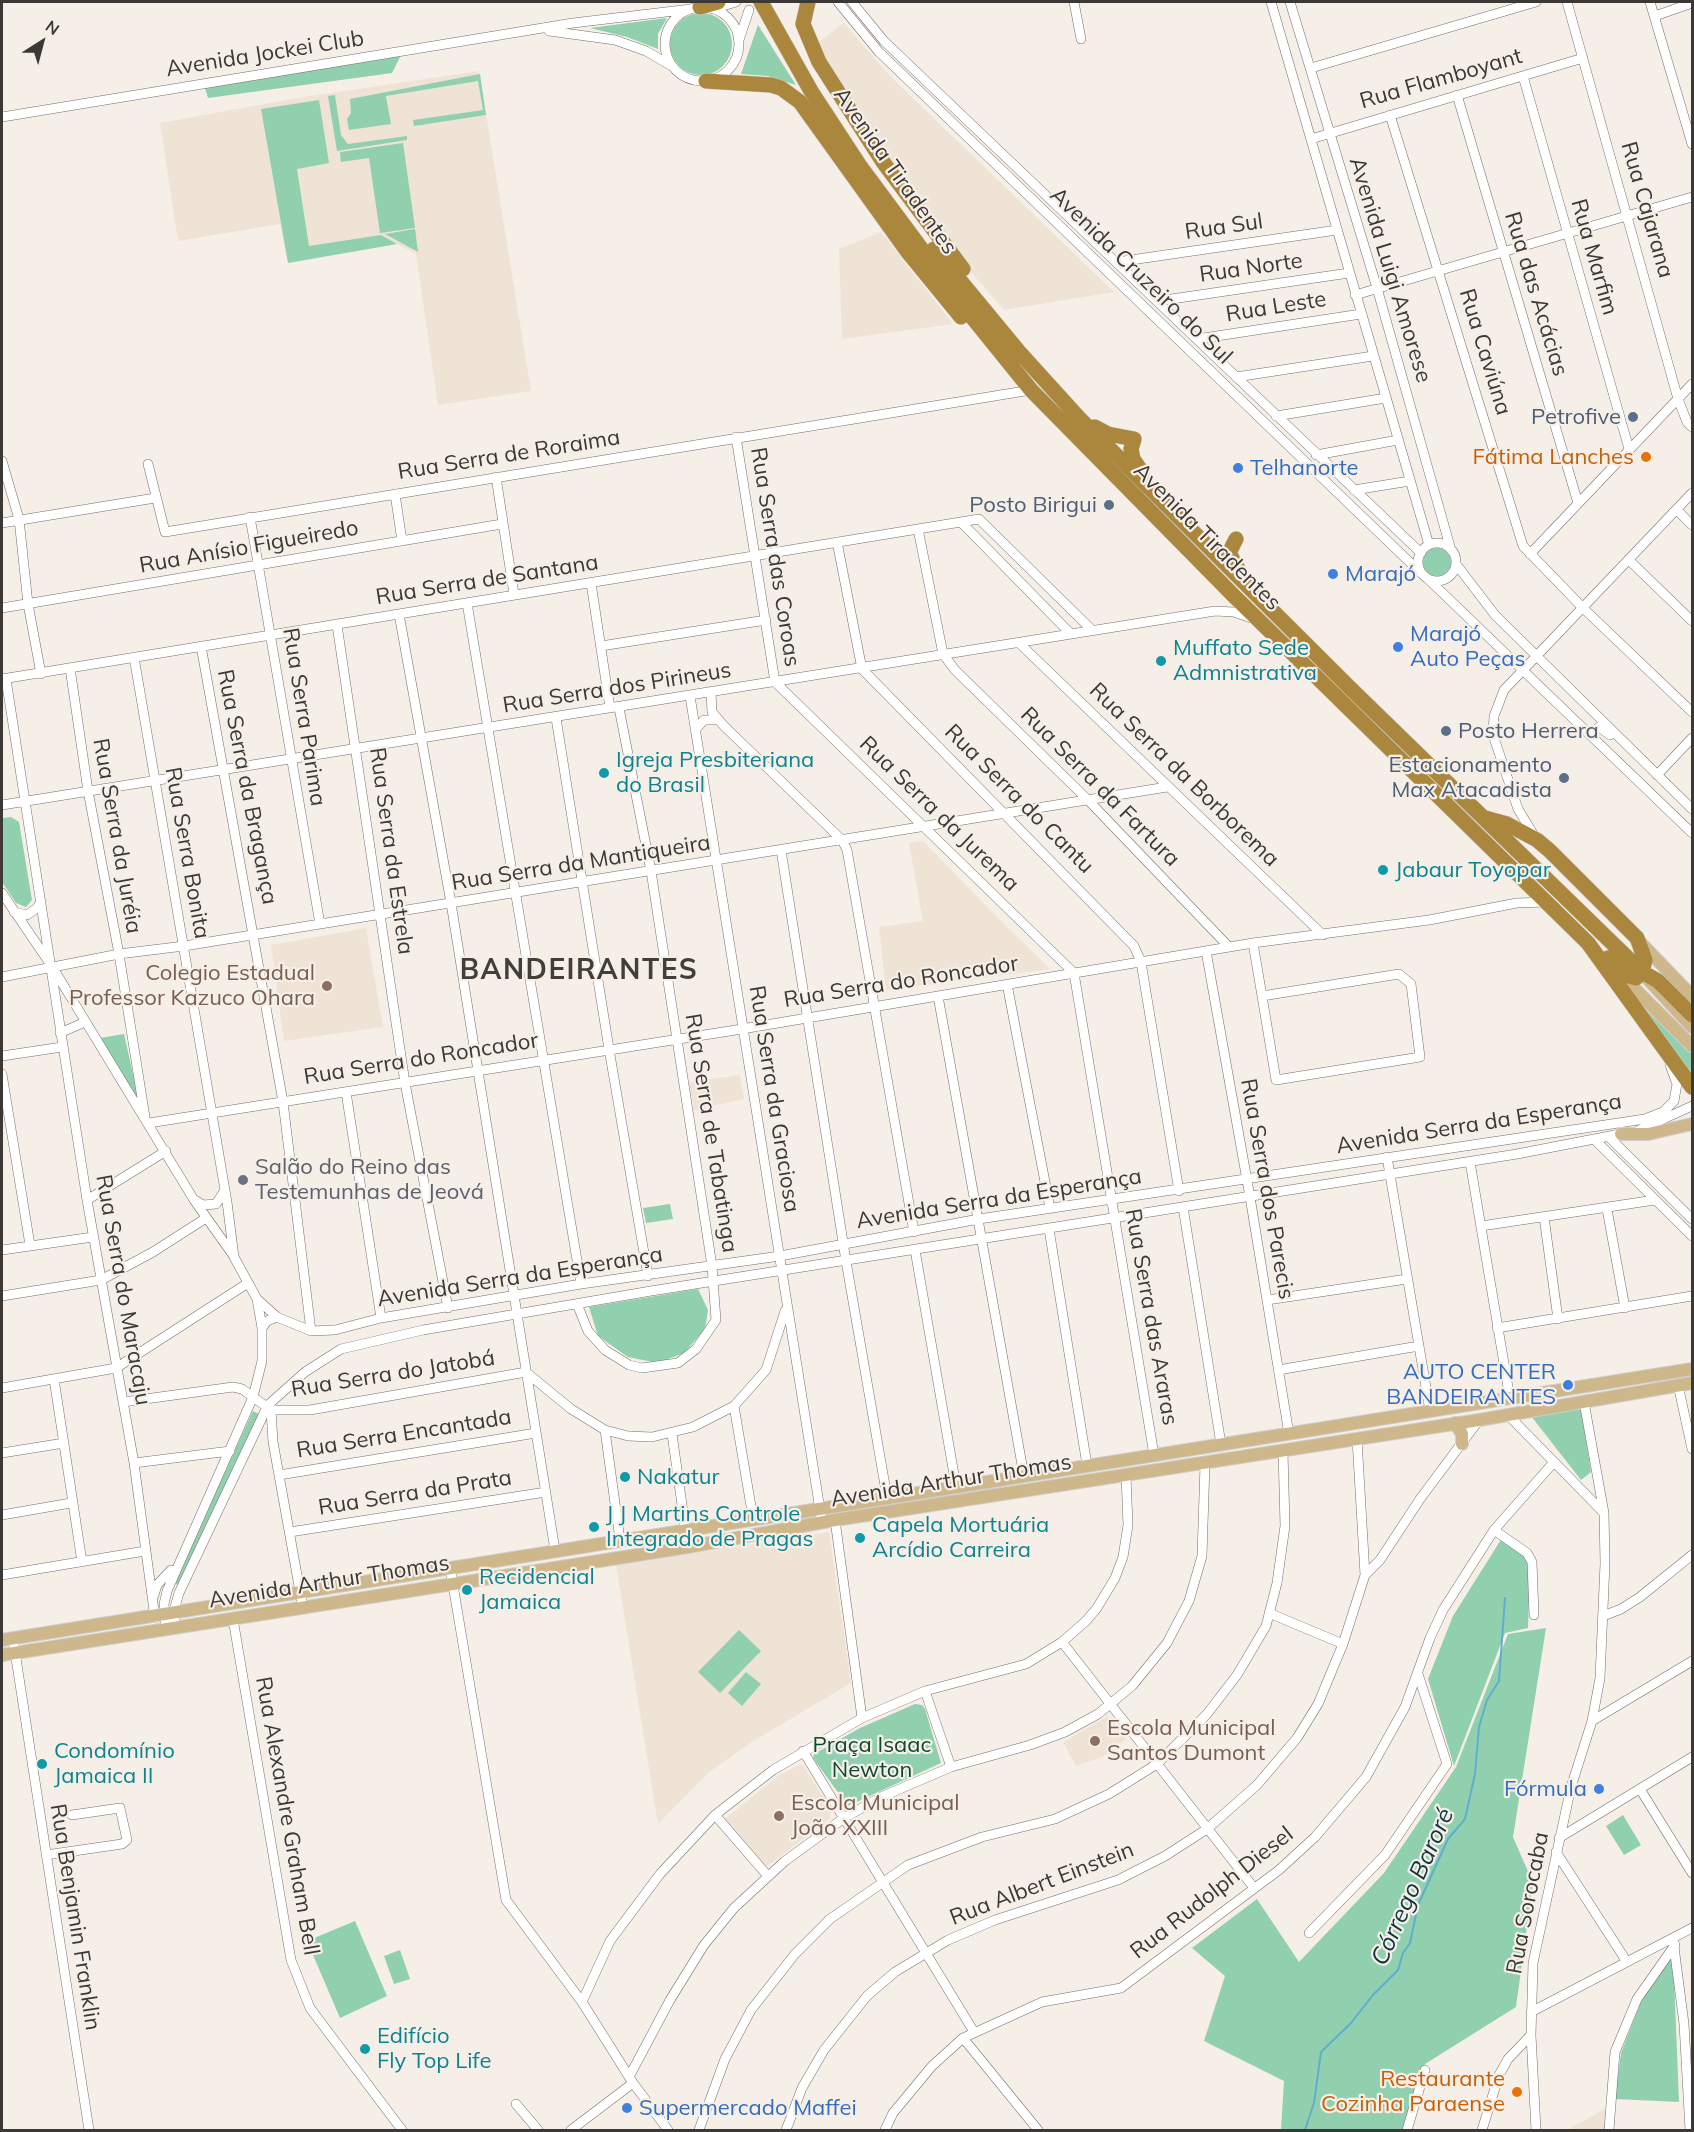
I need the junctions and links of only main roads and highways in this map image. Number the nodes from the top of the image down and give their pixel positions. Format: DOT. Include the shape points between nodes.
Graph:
graph roads {
  1 [pos="772,2"];
  2 [pos="809,2"];
  3 [pos="755,6"];
  4 [pos="706,81"];
  5 [pos="1015,360"];
  6 [pos="1079,418"];
  7 [pos="1168,507"];
  8 [pos="1236,539"];
  9 [pos="1234,597"];
  10 [pos="1258,597"];
  11 [pos="1316,654"];
  12 [pos="1485,818"];
  13 [pos="1507,824"];
  14 [pos="1526,858"];
  15 [pos="1637,938"];
  16 [pos="1588,943"];
  17 [pos="1642,972"];
  18 [pos="1692,996"];
  19 [pos="1692,1015"];
  20 [pos="1692,1027"];
  21 [pos="1692,1046"];
  22 [pos="1692,1087"];
  23 [pos="1692,1124"];
  24 [pos="1615,1135"];
  25 [pos="1692,1369"];
  26 [pos="1692,1383"];
  27 [pos="1556,1391"];
  28 [pos="1492,1402"];
  29 [pos="1558,1405"];
  30 [pos="1479,1420"];
  31 [pos="1455,1423"];
  32 [pos="1314,1429"];
  33 [pos="1462,1444"];
  34 [pos="1317,1445"];
  35 [pos="1185,1450"];
  36 [pos="1187,1466"];
  37 [pos="1052,1471"];
  38 [pos="1054,1486"];
  39 [pos="167,1621"];
  40 [pos="7,1640"];
  41 [pos="2,1655"];
  1 -- 5 [label="highway, Avenida Tiradentes" via="835,112"];
  2 -- 5 [label="highway" via="803,24 819,62 883,162 985,298"];
  3 -- 5 [label="highway, Avenida Tiradentes" via="860,166"];
  4 -- 5 [label="highway" via="771,85 801,102 942,296 985,343"];
  5 -- 6 [label="highway, Avenida Tiradentes"];
  5 -- 9 [label="highway, Avenida Tiradentes" via="1031,390"];
  6 -- 7 [label="highway, Avenida Tiradentes"];
  6 -- 7 [label="highway" via="1107,434 1134,439 1133,459"];
  7 -- 10 [label="highway, Avenida Tiradentes"];
  8 -- 10 [label="highway" via="1230,558"];
  9 -- 11 [label="highway" via="1249,597"];
  9 -- 16 [label="highway, Avenida Tiradentes"];
  10 -- 11 [label="highway, Avenida Tiradentes"];
  11 -- 12 [label="highway, Avenida Tiradentes"];
  12 -- 13 [label="highway"];
  12 -- 14 [label="highway, Avenida Tiradentes"];
  13 -- 14 [label="highway"];
  13 -- 15 [label="highway" via="1537,840"];
  14 -- 17 [label="highway, Avenida Tiradentes"];
  15 -- 17 [label="highway" via="1644,953"];
  15 -- 18 [label="main road"];
  16 -- 17 [label="highway" via="1629,976 1636,978"];
  16 -- 21 [label="main road, Avenida Tiradentes"];
  16 -- 22 [label="highway"];
  17 -- 19 [label="highway" via="1658,981"];
  17 -- 20 [label="main road, Avenida Tiradentes"];
  23 -- 24 [label="main road" via="1648,1134"];
  25 -- 27 [label="main road, Avenida Arthur Thomas"];
  26 -- 29 [label="main road, Avenida Arthur Thomas"];
  27 -- 28 [label="main road, Avenida Arthur Thomas"];
  27 -- 29 [label="main road"];
  28 -- 30 [label="main road"];
  28 -- 32 [label="main road, Avenida Arthur Thomas"];
  29 -- 30 [label="main road, Avenida Arthur Thomas"];
  30 -- 31 [label="main road, Avenida Arthur Thomas"];
  31 -- 33 [label="main road" via="1462,1434"];
  31 -- 34 [label="main road, Avenida Arthur Thomas"];
  32 -- 34 [label="main road"];
  32 -- 35 [label="main road, Avenida Arthur Thomas"];
  34 -- 36 [label="main road, Avenida Arthur Thomas"];
  35 -- 36 [label="main road"];
  35 -- 37 [label="main road, Avenida Arthur Thomas"];
  36 -- 38 [label="main road, Avenida Arthur Thomas"];
  37 -- 38 [label="main road"];
  37 -- 39 [label="main road, Avenida Arthur Thomas" via="301,1592"];
  38 -- 39 [label="main road, Avenida Arthur Thomas" via="233,1619"];
  39 -- 40 [label="main road, Avenida Arthur Thomas"];
  39 -- 41 [label="main road, Avenida Arthur Thomas"];
}
